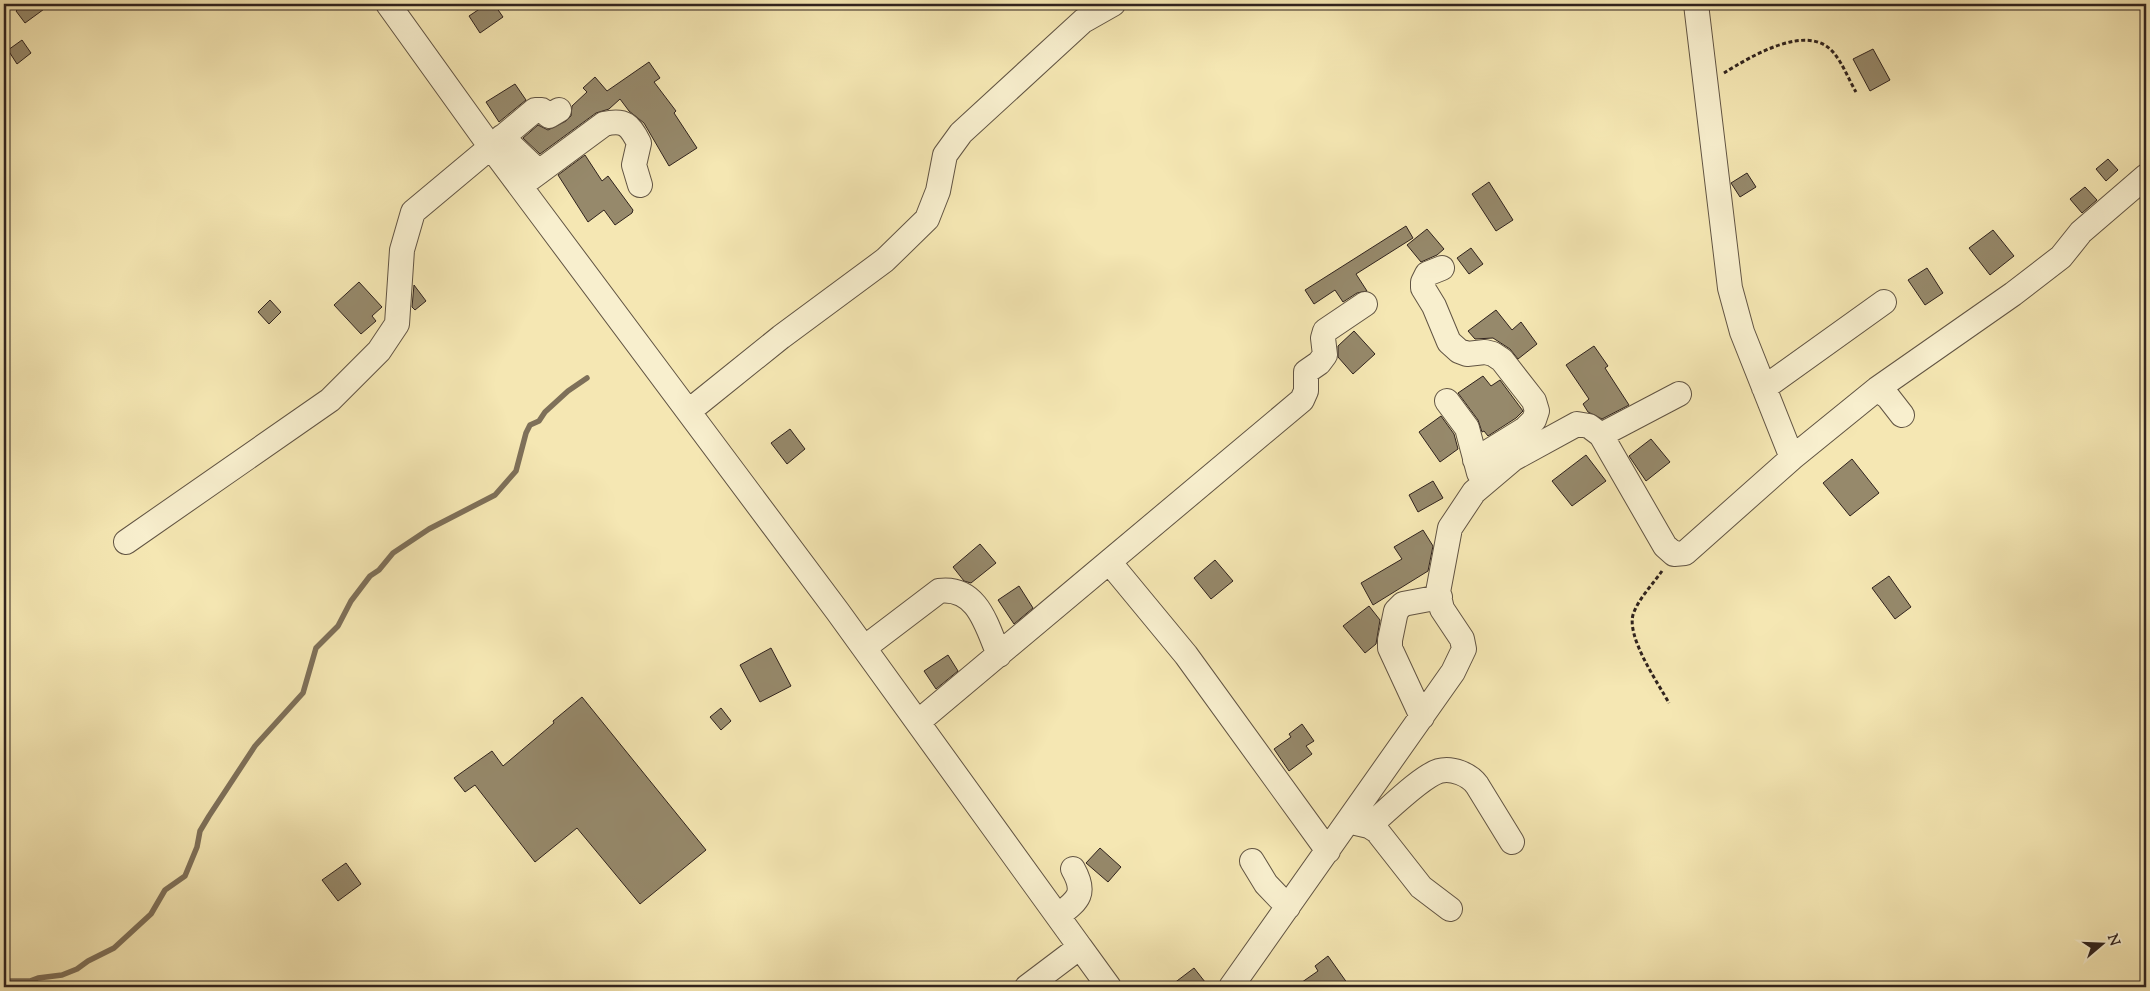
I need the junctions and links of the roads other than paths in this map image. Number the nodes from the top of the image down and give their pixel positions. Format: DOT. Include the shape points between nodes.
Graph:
graph roads {
  1 [pos="1113,4"];
  2 [pos="1696,4"];
  3 [pos="394,6"];
  4 [pos="559,110"];
  5 [pos="496,141"];
  6 [pos="2146,176"];
  7 [pos="529,179"];
  8 [pos="640,185"];
  9 [pos="1442,268"];
  10 [pos="1884,302"];
  11 [pos="1365,304"];
  12 [pos="1764,388"];
  13 [pos="1876,389"];
  14 [pos="1679,394"];
  15 [pos="1447,401"];
  16 [pos="689,411"];
  17 [pos="1902,415"];
  18 [pos="1601,435"];
  19 [pos="1792,458"];
  20 [pos="1475,460"];
  21 [pos="1483,484"];
  22 [pos="126,542"];
  23 [pos="1110,562"];
  24 [pos="1440,597"];
  25 [pos="864,648"];
  26 [pos="998,655"];
  27 [pos="1422,717"];
  28 [pos="918,722"];
  29 [pos="1359,824"];
  30 [pos="1512,842"];
  31 [pos="1328,851"];
  32 [pos="1252,861"];
  33 [pos="1073,869"];
  34 [pos="1288,907"];
  35 [pos="1450,909"];
  36 [pos="1058,916"];
  37 [pos="1080,947"];
  38 [pos="1027,987"];
  39 [pos="1109,987"];
  40 [pos="1231,987"];
  1 -- 16 [label="street" via="1084,21 961,133 945,155 938,191 927,218 885,260"];
  2 -- 12 [label="street" via="1730,288 1742,332"];
  3 -- 5 [label="street"];
  4 -- 5 [label="street" via="549,116 542,110 535,110"];
  5 -- 7 [label="street"];
  5 -- 22 [label="street" via="413,212 402,250 397,324 379,351 330,400"];
  6 -- 13 [label="street" via="2081,232 2061,257"];
  7 -- 8 [label="street" via="604,124 615,121 623,122 640,143 634,165"];
  7 -- 16 [label="street"];
  9 -- 20 [label="street" via="1428,274 1423,288 1449,342 1467,354 1485,352 1502,360 1534,402 1537,411 1525,429"];
  10 -- 12 [label="street"];
  11 -- 23 [label="street" via="1325,331 1325,356 1306,372 1306,392 1302,400"];
  12 -- 19 [label="street"];
  13 -- 17 [label="street" via="1888,397"];
  13 -- 19 [label="street"];
  14 -- 18 [label="street"];
  15 -- 20 [label="street" via="1467,428"];
  16 -- 25 [label="street"];
  18 -- 19 [label="street" via="1666,546 1674,554 1685,553"];
  18 -- 21 [label="street" via="1589,426 1577,424 1512,459"];
  20 -- 21 [label="street"];
  21 -- 24 [label="street" via="1450,528 1438,592"];
  23 -- 26 [label="street"];
  23 -- 31 [label="street" via="1186,655"];
  24 -- 27 [label="street" via="1442,609 1462,639 1464,649 1453,672"];
  24 -- 27 [label="street" via="1403,604 1396,611 1390,640 1390,648"];
  25 -- 26 [label="street" via="939,591 948,590 970,598 981,611"];
  25 -- 28 [label="street"];
  26 -- 28 [label="street"];
  27 -- 29 [label="street"];
  28 -- 36 [label="street"];
  29 -- 30 [label="street" via="1440,770 1471,776"];
  29 -- 31 [label="street"];
  29 -- 35 [label="street" via="1377,831 1421,887"];
  31 -- 34 [label="street"];
  32 -- 34 [label="street" via="1266,884"];
  33 -- 36 [label="street" via="1081,892 1075,903"];
  34 -- 40 [label="street"];
  36 -- 37 [label="street"];
  37 -- 38 [label="street"];
  37 -- 39 [label="street"];
}
